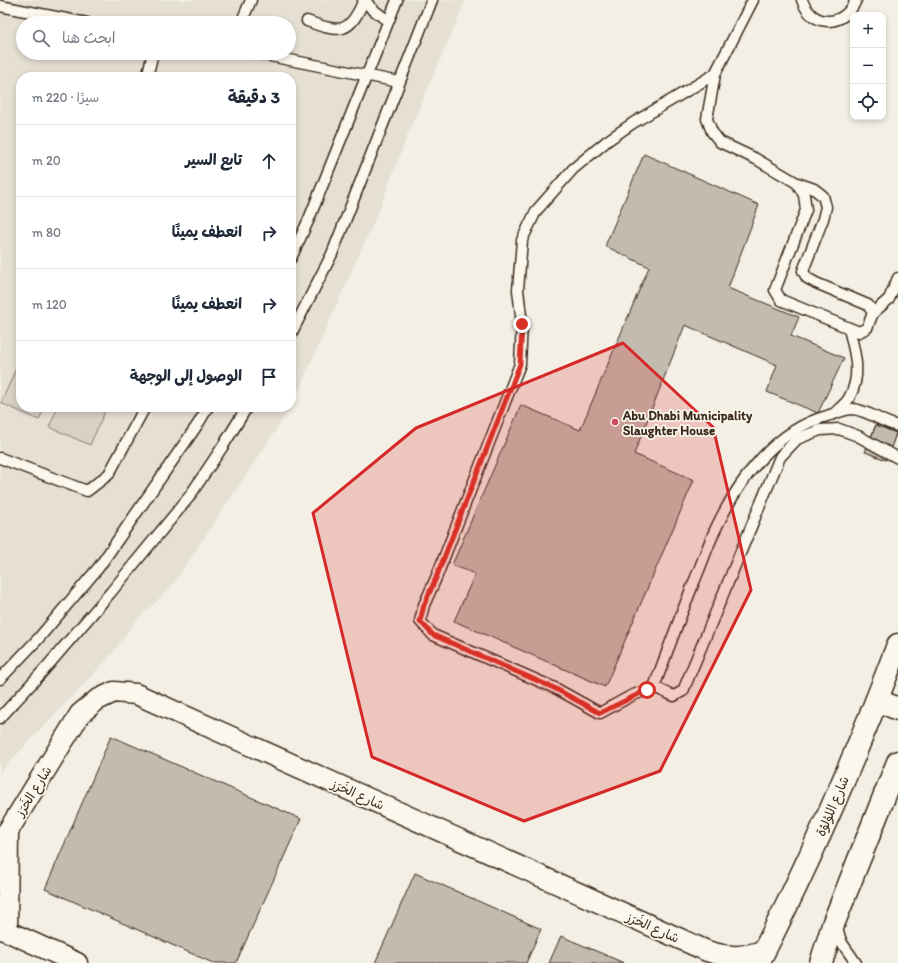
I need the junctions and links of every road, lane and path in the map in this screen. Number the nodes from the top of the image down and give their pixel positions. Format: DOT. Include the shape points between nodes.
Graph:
graph roads {
  1 [pos="251,0"];
  2 [pos="365,0"];
  3 [pos="397,0"];
  4 [pos="432,0"];
  5 [pos="753,0"];
  6 [pos="802,0"];
  7 [pos="856,0"];
  8 [pos="0,6"];
  9 [pos="51,16"];
  10 [pos="244,16"];
  11 [pos="307,21"];
  12 [pos="388,22"];
  13 [pos="152,60"];
  14 [pos="290,60"];
  15 [pos="148,72"];
  16 [pos="715,74"];
  17 [pos="366,75"];
  18 [pos="399,82"];
  19 [pos="797,183"];
  20 [pos="296,247"];
  21 [pos="898,278"];
  22 [pos="873,313"];
  23 [pos="296,324"];
  24 [pos="849,329"];
  25 [pos="143,412"];
  26 [pos="205,412"];
  27 [pos="244,412"];
  28 [pos="833,414"];
  29 [pos="898,426"];
  30 [pos="0,458"];
  31 [pos="898,458"];
  32 [pos="898,645"];
  33 [pos="0,679"];
  34 [pos="654,687"];
  35 [pos="877,700"];
  36 [pos="898,709"];
  37 [pos="0,718"];
  38 [pos="898,762"];
  39 [pos="4,836"];
  40 [pos="834,922"];
  41 [pos="4,929"];
  42 [pos="762,956"];
  43 [pos="77,963"];
  44 [pos="821,963"];
  45 [pos="856,963"];
  1 -- 10 [label="lane"];
  2 -- 11 [label="lane" via="354,21 344,28 332,29"];
  2 -- 12 [label="lane"];
  3 -- 12 [label="lane"];
  4 -- 18 [label="lane"];
  5 -- 16 [label="lane"];
  6 -- 7 [label="lane" via="809,13 816,18 830,21 844,16"];
  8 -- 9 [label="lane"];
  12 -- 17 [label="lane"];
  13 -- 15 [label="lane"];
  14 -- 17 [label="lane"];
  16 -- 19 [label="lane" via="707,119 712,132 720,142"];
  16 -- 34 [label="lane" via="607,141 573,169 536,211 522,240 518,290 522,324 520,364 424,605 420,621 433,635 554,688 600,713"];
  17 -- 18 [label="lane"];
  17 -- 20 [label="lane"];
  18 -- 23 [label="lane" via="332,254"];
  19 -- 22 [label="lane" via="814,189 823,196 826,207 824,219 803,271 807,278 868,305"];
  19 -- 24 [label="lane" via="804,195 806,210 775,290 782,300"];
  21 -- 22 [label="lane" via="889,299"];
  22 -- 24 [label="lane" via="867,328 859,332"];
  24 -- 28 [label="lane" via="856,354 857,377 849,399"];
  25 -- 30 [label="lane" via="109,474 87,491"];
  26 -- 33 [label="lane" via="99,567"];
  27 -- 37 [label="lane" via="189,497 106,598"];
  28 -- 29 [label="lane" via="852,409 872,414"];
  28 -- 34 [label="lane" via="796,429 778,442 739,487 717,526"];
  31 -- 34 [label="lane" via="858,436 839,429 820,430 797,439 780,457 683,692 674,696"];
  32 -- 35 [label="street, شارع اللؤلؤة"];
  35 -- 36 [label="street"];
  35 -- 42 [label="street, شارع اللؤلؤة" via="812,852"];
  38 -- 40 [label="street"];
  39 -- 41 [label="street, شارع الخَرَز"];
  39 -- 42 [label="street, شارع الخَرَز" via="80,714 97,700 114,692 136,694 707,952 721,956"];
  40 -- 44 [label="street"];
  40 -- 45 [label="lane" via="842,943"];
  41 -- 43 [label="street"];
}
